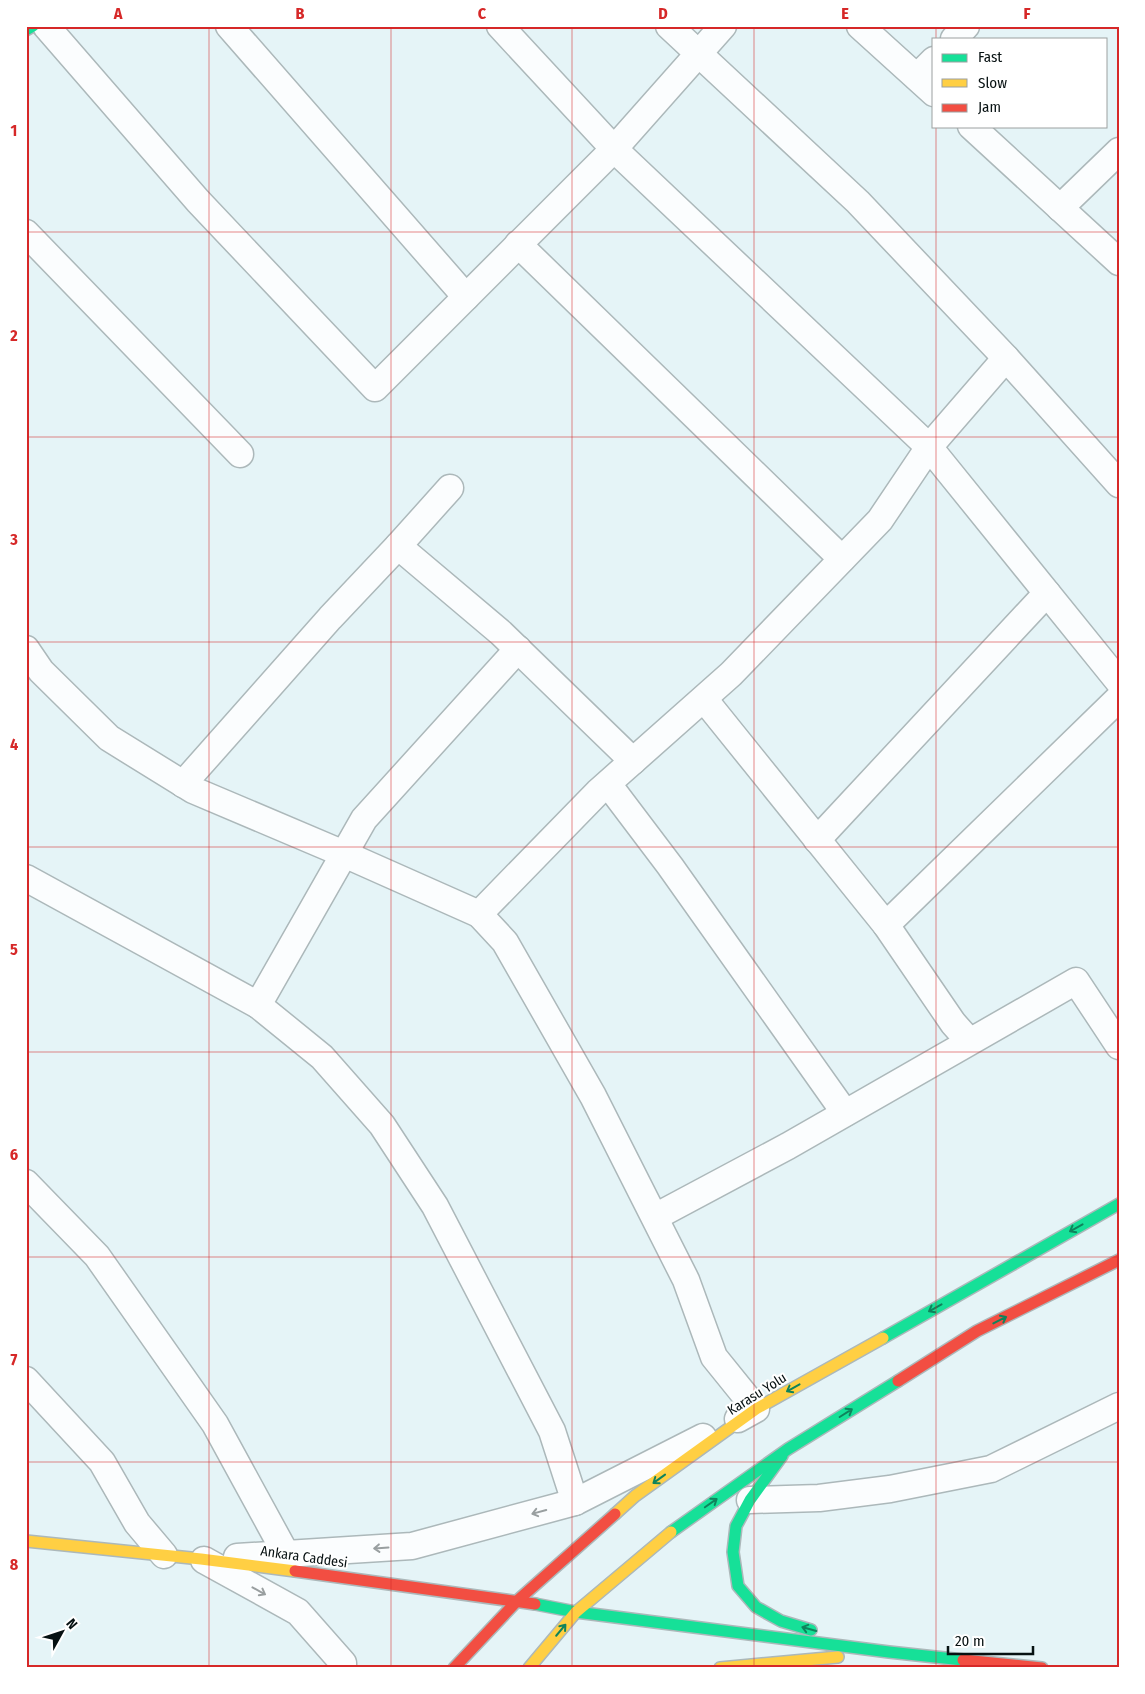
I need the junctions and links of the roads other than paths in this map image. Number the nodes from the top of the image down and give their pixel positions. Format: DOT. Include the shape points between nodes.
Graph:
graph roads {
  1 [pos="33,26"];
  2 [pos="46,26"];
  3 [pos="229,26"];
  4 [pos="500,26"];
  5 [pos="669,26"];
  6 [pos="723,26"];
  7 [pos="860,26"];
  8 [pos="966,26"];
  9 [pos="26,30"];
  10 [pos="955,38"];
  11 [pos="698,55"];
  12 [pos="928,77"];
  13 [pos="973,128"];
  14 [pos="614,149"];
  15 [pos="1119,151"];
  16 [pos="1060,208"];
  17 [pos="26,234"];
  18 [pos="518,244"];
  19 [pos="1119,262"];
  20 [pos="466,297"];
  21 [pos="1006,358"];
  22 [pos="929,447"];
  23 [pos="240,454"];
  24 [pos="1119,484"];
  25 [pos="450,488"];
  26 [pos="398,546"];
  27 [pos="842,559"];
  28 [pos="1046,593"];
  29 [pos="518,649"];
  30 [pos="26,650"];
  31 [pos="1119,682"];
  32 [pos="1119,698"];
  33 [pos="704,699"];
  34 [pos="633,761"];
  35 [pos="183,784"];
  36 [pos="608,784"];
  37 [pos="817,840"];
  38 [pos="344,854"];
  39 [pos="26,878"];
  40 [pos="479,914"];
  41 [pos="886,924"];
  42 [pos="258,1005"];
  43 [pos="968,1042"];
  44 [pos="1119,1046"];
  45 [pos="845,1114"];
  46 [pos="26,1183"];
  47 [pos="1119,1204"];
  48 [pos="655,1217"];
  49 [pos="1119,1260"];
  50 [pos="26,1380"];
  51 [pos="1119,1406"];
  52 [pos="756,1409"];
  53 [pos="788,1449"];
  54 [pos="750,1500"];
  55 [pos="575,1502"];
  56 [pos="26,1541"];
  57 [pos="286,1554"];
  58 [pos="164,1555"];
  59 [pos="201,1559"];
  60 [pos="517,1601"];
  61 [pos="576,1612"];
  62 [pos="889,1652"];
  63 [pos="820,1663"];
  64 [pos="343,1668"];
  65 [pos="454,1668"];
  66 [pos="529,1668"];
  67 [pos="720,1668"];
  68 [pos="1042,1668"];
  1 -- 9 [label="main road"];
  2 -- 20 [label="street" via="198,201 375,388"];
  3 -- 20 [label="street"];
  4 -- 14 [label="street"];
  5 -- 11 [label="street"];
  6 -- 11 [label="street"];
  7 -- 12 [label="street"];
  8 -- 10 [label="street"];
  11 -- 14 [label="street"];
  11 -- 21 [label="street" via="858,202"];
  13 -- 16 [label="street"];
  14 -- 18 [label="street"];
  14 -- 22 [label="street"];
  15 -- 16 [label="street"];
  16 -- 19 [label="street"];
  17 -- 23 [label="street"];
  18 -- 20 [label="street"];
  18 -- 27 [label="street"];
  21 -- 22 [label="street"];
  21 -- 24 [label="street"];
  22 -- 27 [label="street" via="880,520"];
  22 -- 28 [label="street"];
  25 -- 26 [label="street"];
  26 -- 29 [label="street"];
  26 -- 35 [label="street"];
  27 -- 33 [label="street"];
  28 -- 31 [label="street"];
  28 -- 37 [label="street"];
  29 -- 34 [label="street"];
  29 -- 38 [label="street" via="364,819"];
  30 -- 35 [label="street" via="41,671 108,738"];
  32 -- 41 [label="street"];
  33 -- 34 [label="street"];
  33 -- 37 [label="street"];
  34 -- 36 [label="street"];
  35 -- 38 [label="street"];
  36 -- 40 [label="street"];
  36 -- 45 [label="street" via="670,866"];
  37 -- 41 [label="street"];
  38 -- 40 [label="street"];
  38 -- 42 [label="street"];
  39 -- 42 [label="street"];
  40 -- 48 [label="street" via="505,942 594,1096"];
  41 -- 43 [label="street"];
  42 -- 55 [label="street" via="322,1056 376,1118 435,1206 552,1431"];
  43 -- 44 [label="street" via="1076,981"];
  43 -- 45 [label="street"];
  45 -- 48 [label="street"];
  46 -- 57 [label="street" via="97,1256 176,1368 215,1424"];
  47 -- 52 [label="main road, Karasu Yolu, one-way"];
  48 -- 52 [label="street" via="686,1280 714,1356"];
  53 -- 49 [label="main road, one-way" via="977,1331"];
  50 -- 58 [label="street" via="102,1462 137,1523"];
  51 -- 54 [label="street" via="991,1469 890,1489 819,1498"];
  52 -- 55 [label="street"];
  52 -- 60 [label="main road, Karasu Yolu, one-way" via="635,1496"];
  53 -- 54 [label="main road"];
  61 -- 53 [label="main road, one-way" via="678,1526"];
  62 -- 54 [label="main road, one-way" via="781,1621 756,1607 738,1586 733,1552 736,1526"];
  55 -- 57 [label="street, one-way" via="412,1546"];
  56 -- 58 [label="main road, Ankara Caddesi"];
  57 -- 59 [label="street"];
  58 -- 59 [label="main road, Ankara Caddesi"];
  59 -- 60 [label="main road, Ankara Caddesi"];
  59 -- 64 [label="street, one-way" via="298,1612 343,1663"];
  60 -- 61 [label="main road, Ankara Caddesi"];
  60 -- 65 [label="main road, Karasu Yolu"];
  61 -- 62 [label="main road, Ankara Caddesi"];
  66 -- 61 [label="main road, one-way"];
  62 -- 63 [label="main road"];
  62 -- 68 [label="main road"];
  63 -- 67 [label="main road"];
}
